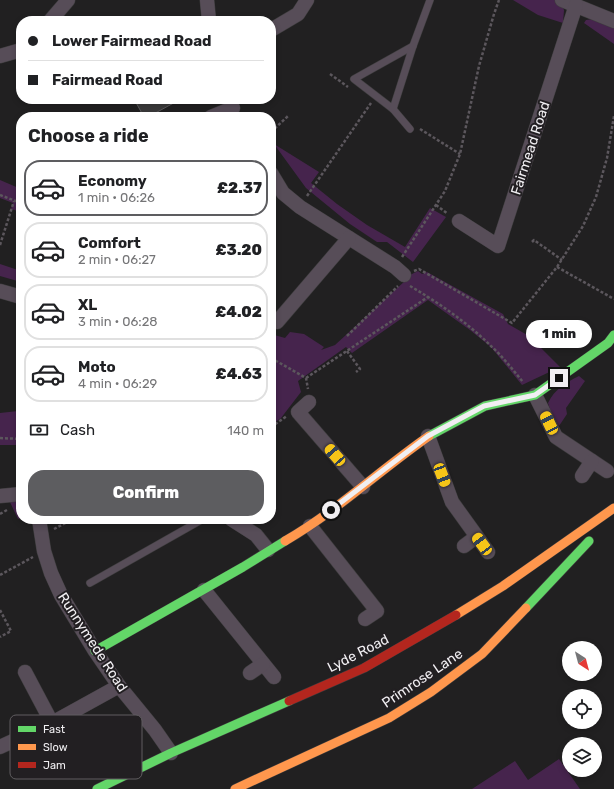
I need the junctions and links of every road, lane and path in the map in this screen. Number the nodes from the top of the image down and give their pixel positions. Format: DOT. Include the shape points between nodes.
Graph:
graph roads {
  1 [pos="68,0"];
  2 [pos="207,0"];
  3 [pos="307,0"];
  4 [pos="430,0"];
  5 [pos="500,0"];
  6 [pos="562,0"];
  7 [pos="576,5"];
  8 [pos="54,16"];
  9 [pos="209,16"];
  10 [pos="614,21"];
  11 [pos="276,27"];
  12 [pos="413,46"];
  13 [pos="16,51"];
  14 [pos="0,56"];
  15 [pos="376,96"];
  16 [pos="234,108"];
  17 [pos="393,109"];
  18 [pos="224,112"];
  19 [pos="288,116"];
  20 [pos="614,116"];
  21 [pos="276,127"];
  22 [pos="410,129"];
  23 [pos="460,154"];
  24 [pos="276,181"];
  25 [pos="0,195"];
  26 [pos="14,201"];
  27 [pos="300,206"];
  28 [pos="459,221"];
  29 [pos="350,238"];
  30 [pos="532,242"];
  31 [pos="0,245"];
  32 [pos="562,260"];
  33 [pos="557,267"];
  34 [pos="401,275"];
  35 [pos="0,291"];
  36 [pos="16,296"];
  37 [pos="428,297"];
  38 [pos="614,299"];
  39 [pos="277,322"];
  40 [pos="614,335"];
  41 [pos="347,336"];
  42 [pos="346,351"];
  43 [pos="276,361"];
  44 [pos="356,372"];
  45 [pos="306,378"];
  46 [pos="535,395"];
  47 [pos="309,402"];
  48 [pos="298,412"];
  49 [pos="276,424"];
  50 [pos="428,436"];
  51 [pos="0,438"];
  52 [pos="16,439"];
  53 [pos="592,460"];
  54 [pos="607,471"];
  55 [pos="582,476"];
  56 [pos="363,487"];
  57 [pos="16,494"];
  58 [pos="0,496"];
  59 [pos="614,508"];
  60 [pos="7,510"];
  61 [pos="0,514"];
  62 [pos="40,524"];
  63 [pos="63,524"];
  64 [pos="194,524"];
  65 [pos="239,524"];
  66 [pos="310,526"];
  67 [pos="41,535"];
  68 [pos="476,537"];
  69 [pos="589,541"];
  70 [pos="464,546"];
  71 [pos="268,550"];
  72 [pos="44,551"];
  73 [pos="488,552"];
  74 [pos="0,574"];
  75 [pos="90,583"];
  76 [pos="204,590"];
  77 [pos="0,610"];
  78 [pos="365,619"];
  79 [pos="0,637"];
  80 [pos="95,651"];
  81 [pos="263,664"];
  82 [pos="25,672"];
  83 [pos="250,673"];
  84 [pos="274,677"];
  85 [pos="119,686"];
  86 [pos="48,715"];
  87 [pos="66,715"];
  88 [pos="10,742"];
  89 [pos="0,747"];
  90 [pos="171,753"];
  91 [pos="142,767"];
  92 [pos="118,779"];
  93 [pos="258,784"];
  94 [pos="97,789"];
  95 [pos="235,789"];
  1 -- 8 [label="street"];
  2 -- 9 [label="street"];
  3 -- 11 [label="street" via="298,14"];
  4 -- 12 [label="lane"];
  5 -- 23 [label="path" via="479,66"];
  6 -- 7 [label="street"];
  7 -- 10 [label="street"];
  7 -- 28 [label="street, Fairmead Road" via="498,246"];
  12 -- 15 [label="lane" via="354,79"];
  12 -- 17 [label="lane"];
  13 -- 14 [label="street"];
  15 -- 17 [label="lane"];
  15 -- 27 [label="path"];
  16 -- 18 [label="street"];
  17 -- 22 [label="lane"];
  19 -- 21 [label="path"];
  20 -- 32 [label="path" via="596,197 583,226"];
  22 -- 23 [label="path" via="418,128"];
  23 -- 34 [label="path" via="445,191"];
  24 -- 27 [label="street" via="283,193"];
  25 -- 26 [label="path"];
  26 -- 31 [label="path"];
  27 -- 29 [label="street"];
  29 -- 34 [label="street"];
  29 -- 39 [label="street"];
  30 -- 32 [label="path" via="534,240"];
  32 -- 33 [label="path"];
  33 -- 34 [label="path" via="512,323 419,269"];
  33 -- 38 [label="path"];
  34 -- 37 [label="path"];
  34 -- 41 [label="path"];
  35 -- 36 [label="street"];
  37 -- 42 [label="path"];
  37 -- 46 [label="path" via="493,347"];
  40 -- 46 [label="street" via="608,343"];
  42 -- 44 [label="path" via="360,369"];
  42 -- 45 [label="path"];
  43 -- 45 [label="path"];
  45 -- 47 [label="path"];
  46 -- 50 [label="street" via="484,406"];
  46 -- 53 [label="street" via="556,437"];
  47 -- 48 [label="street"];
  48 -- 49 [label="path"];
  48 -- 56 [label="street"];
  50 -- 56 [label="street"];
  50 -- 68 [label="street" via="452,502"];
  51 -- 52 [label="path"];
  53 -- 54 [label="street"];
  53 -- 55 [label="street"];
  56 -- 66 [label="street"];
  57 -- 58 [label="street"];
  59 -- 90 [label="street, Lyde Road" via="503,586 364,668"];
  60 -- 61 [label="path"];
  62 -- 67 [label="street, Runnymede Road"];
  63 -- 67 [label="path"];
  64 -- 75 [label="lane"];
  65 -- 71 [label="street" via="256,535"];
  66 -- 71 [label="street"];
  66 -- 78 [label="street" via="377,611"];
  67 -- 72 [label="street, Runnymede Road"];
  68 -- 70 [label="street"];
  68 -- 73 [label="street"];
  69 -- 93 [label="street, Primrose Lane" via="482,654 431,692 389,718"];
  71 -- 76 [label="street"];
  72 -- 74 [label="path"];
  72 -- 80 [label="street, Runnymede Road" via="61,595"];
  76 -- 80 [label="street"];
  76 -- 81 [label="street"];
  77 -- 79 [label="path" via="11,632"];
  80 -- 85 [label="street, Runnymede Road"];
  81 -- 83 [label="street"];
  81 -- 84 [label="street"];
  82 -- 86 [label="street"];
  85 -- 87 [label="street"];
  85 -- 90 [label="street, Runnymede Road"];
  88 -- 89 [label="street"];
  90 -- 91 [label="street, Lyde Road"];
  92 -- 94 [label="street, Lyde Road"];
  93 -- 95 [label="street, Primrose Lane"];
}
